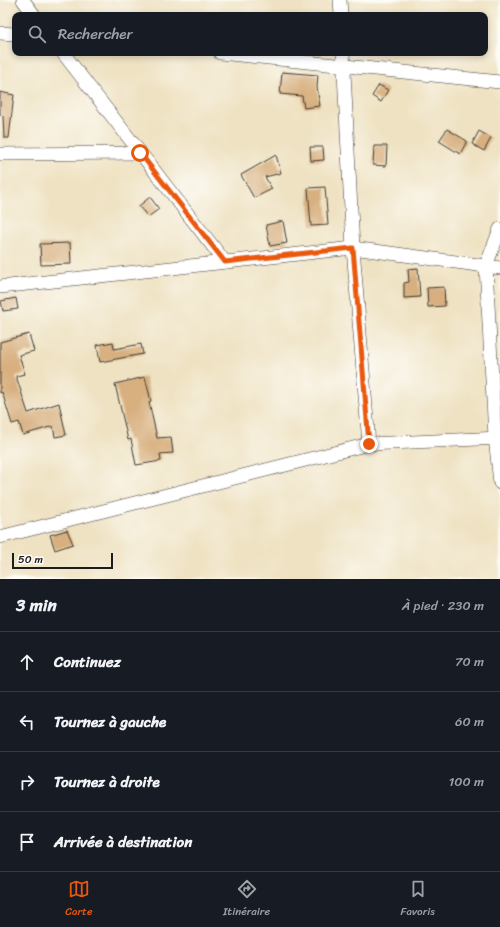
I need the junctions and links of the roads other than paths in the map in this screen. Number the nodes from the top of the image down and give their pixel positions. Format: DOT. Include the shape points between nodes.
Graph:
graph roads {
  1 [pos="23,0"];
  2 [pos="340,0"];
  3 [pos="32,12"];
  4 [pos="341,12"];
  5 [pos="0,33"];
  6 [pos="12,34"];
  7 [pos="65,56"];
  8 [pos="282,56"];
  9 [pos="343,59"];
  10 [pos="500,82"];
  11 [pos="140,153"];
  12 [pos="0,154"];
  13 [pos="500,230"];
  14 [pos="353,248"];
  15 [pos="225,262"];
  16 [pos="486,266"];
  17 [pos="500,268"];
  18 [pos="0,287"];
  19 [pos="497,437"];
  20 [pos="369,444"];
  21 [pos="500,483"];
  22 [pos="0,537"];
  1 -- 3 [label="street"];
  2 -- 4 [label="street"];
  5 -- 6 [label="street"];
  7 -- 11 [label="street"];
  8 -- 9 [label="street"];
  9 -- 10 [label="street"];
  9 -- 14 [label="street"];
  11 -- 12 [label="street"];
  11 -- 15 [label="street"];
  13 -- 16 [label="street"];
  14 -- 15 [label="street"];
  14 -- 16 [label="street"];
  14 -- 20 [label="street"];
  15 -- 18 [label="street"];
  16 -- 17 [label="street"];
  16 -- 19 [label="street"];
  19 -- 20 [label="street"];
  19 -- 21 [label="street"];
  20 -- 22 [label="street"];
}
